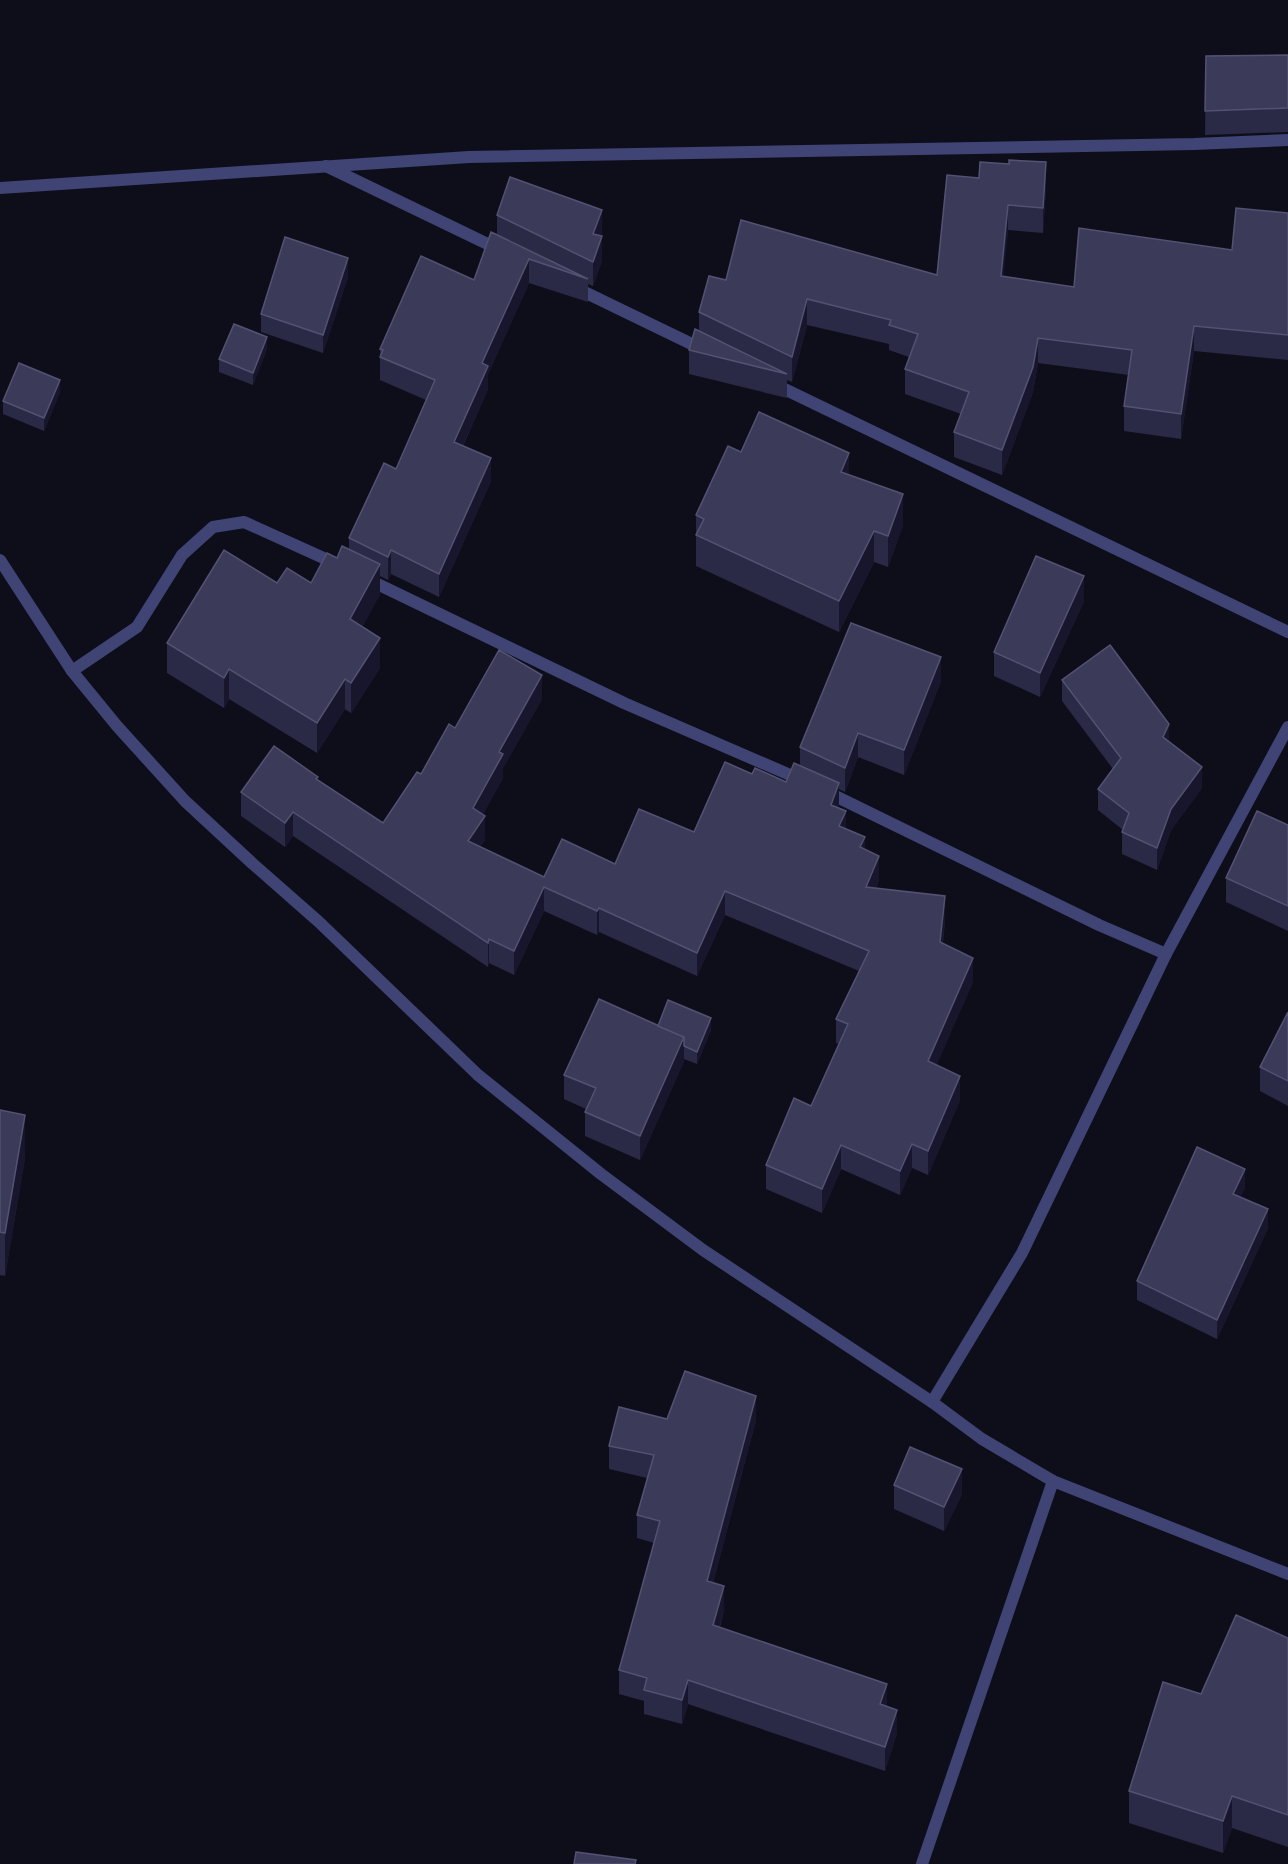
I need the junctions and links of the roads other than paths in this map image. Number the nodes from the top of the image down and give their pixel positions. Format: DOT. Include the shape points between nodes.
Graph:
graph roads {
  1 [pos="1288,140"];
  2 [pos="325,165"];
  3 [pos="0,188"];
  4 [pos="518,259"];
  5 [pos="561,280"];
  6 [pos="711,353"];
  7 [pos="765,379"];
  8 [pos="0,560"];
  9 [pos="1288,632"];
  10 [pos="72,671"];
  11 [pos="1288,727"];
  12 [pos="1166,954"];
  13 [pos="932,1402"];
  14 [pos="1053,1481"];
  15 [pos="1288,1574"];
  16 [pos="922,1864"];
  1 -- 2 [label="street" via="469,157"];
  2 -- 3 [label="street"];
  2 -- 4 [label="street"];
  5 -- 6 [label="street"];
  7 -- 9 [label="street"];
  8 -- 10 [label="street"];
  10 -- 12 [label="street" via="137,627 182,555 213,527 243,522"];
  10 -- 13 [label="street" via="186,801 478,1075 703,1250"];
  11 -- 12 [label="street"];
  12 -- 13 [label="street" via="1023,1253"];
  13 -- 14 [label="street" via="982,1439"];
  14 -- 15 [label="street"];
  14 -- 16 [label="street"];
}
